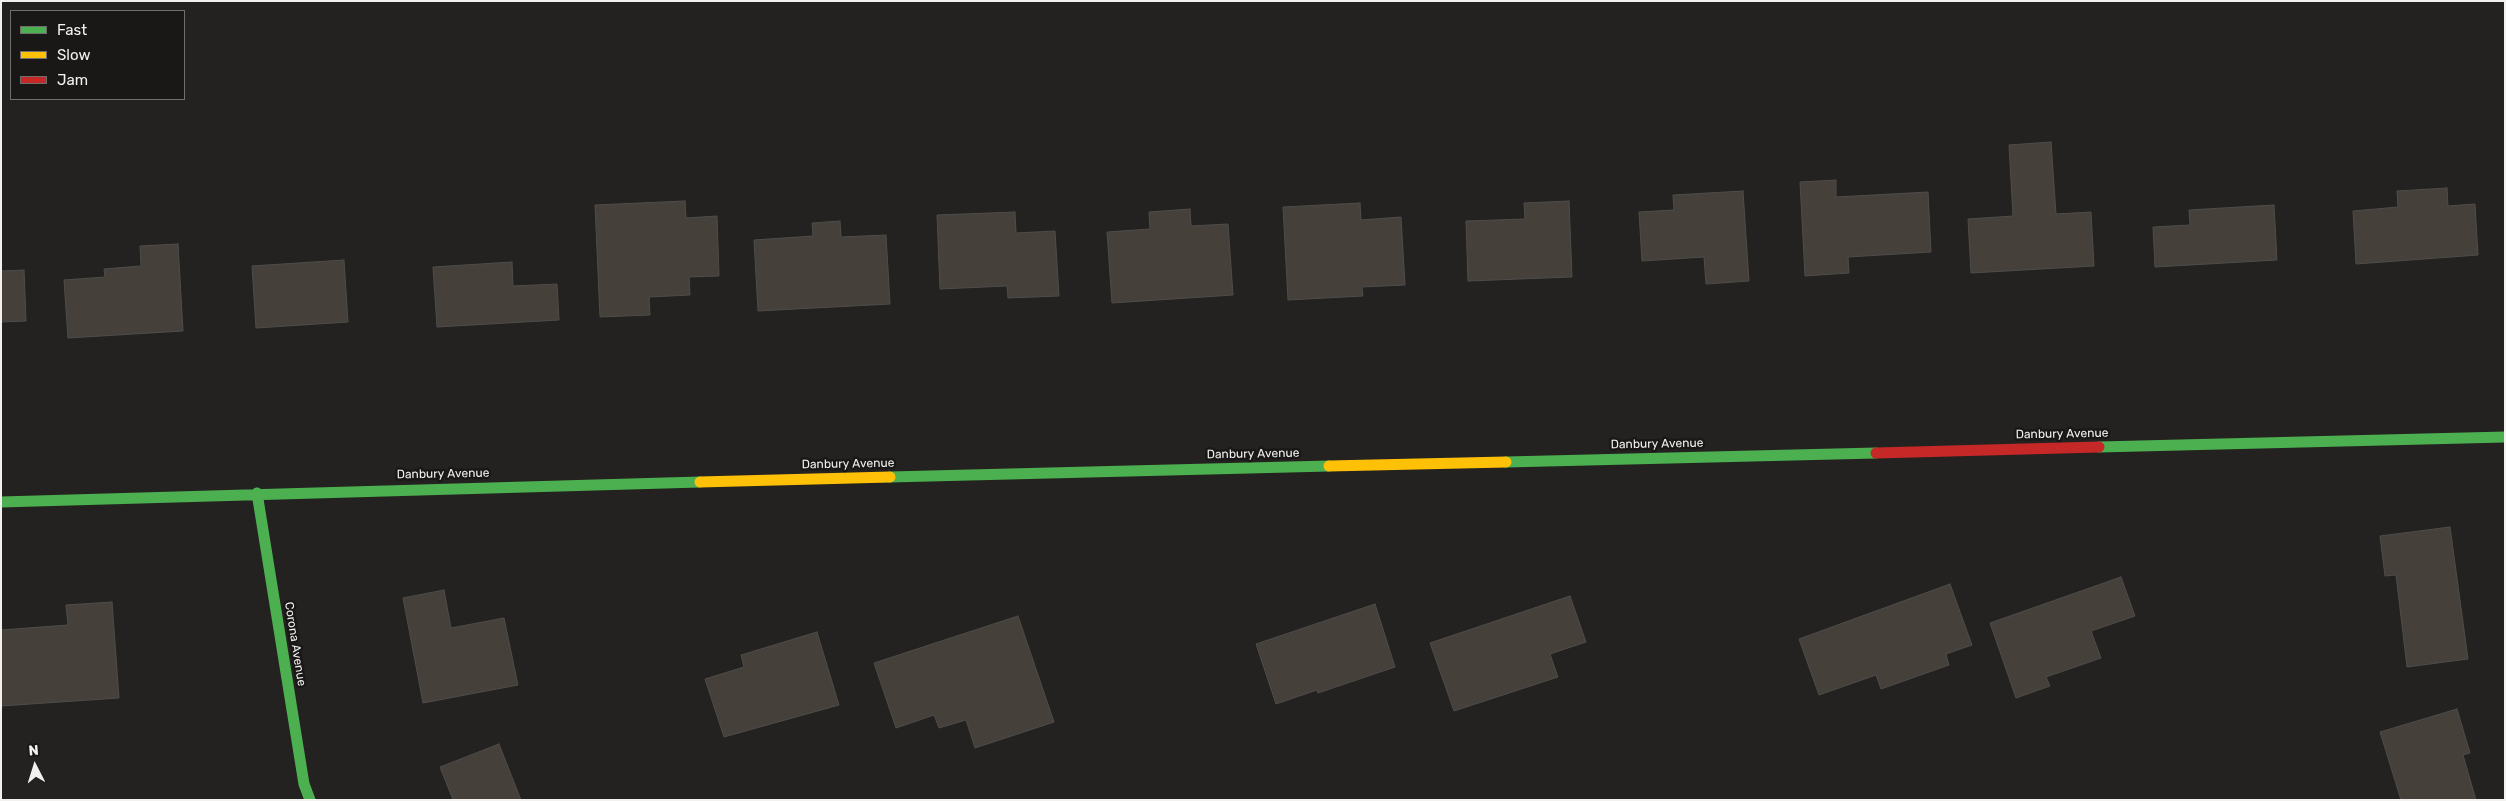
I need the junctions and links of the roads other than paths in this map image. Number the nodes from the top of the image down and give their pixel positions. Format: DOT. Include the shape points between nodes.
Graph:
graph roads {
  1 [pos="2505,437"];
  2 [pos="257,493"];
  3 [pos="1,502"];
  4 [pos="310,800"];
  1 -- 2 [label="street, Danbury Avenue"];
  2 -- 3 [label="street, Danbury Avenue"];
  2 -- 4 [label="street, Corona Avenue" via="304,784"];
}
